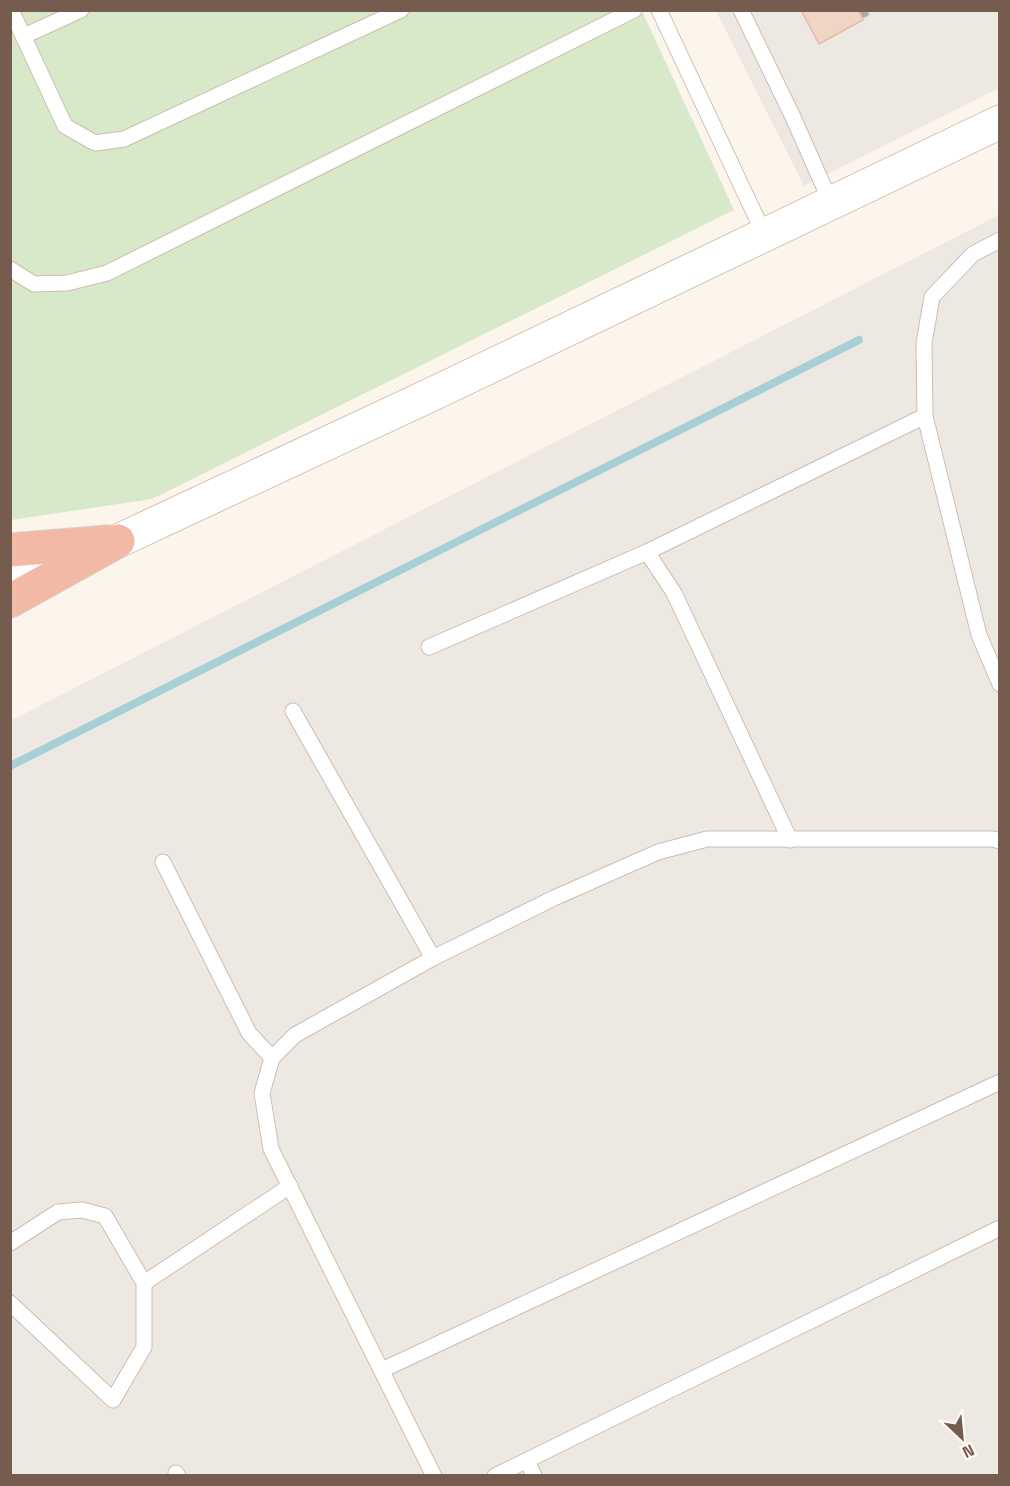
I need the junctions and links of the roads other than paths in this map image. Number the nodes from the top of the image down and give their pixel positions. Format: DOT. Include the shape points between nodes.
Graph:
graph roads {
  1 [pos="11,10"];
  2 [pos="81,10"];
  3 [pos="401,10"];
  4 [pos="634,10"];
  5 [pos="659,10"];
  6 [pos="741,10"];
  7 [pos="24,36"];
  8 [pos="999,122"];
  9 [pos="831,203"];
  10 [pos="764,234"];
  11 [pos="999,240"];
  12 [pos="10,269"];
  13 [pos="925,416"];
  14 [pos="118,541"];
  15 [pos="10,550"];
  16 [pos="647,552"];
  17 [pos="10,578"];
  18 [pos="10,601"];
  19 [pos="429,647"];
  20 [pos="999,684"];
  21 [pos="293,711"];
  22 [pos="790,840"];
  23 [pos="999,841"];
  24 [pos="163,862"];
  25 [pos="433,958"];
  26 [pos="272,1058"];
  27 [pos="999,1082"];
  28 [pos="290,1186"];
  29 [pos="999,1228"];
  30 [pos="10,1244"];
  31 [pos="144,1283"];
  32 [pos="10,1303"];
  33 [pos="382,1370"];
  34 [pos="527,1460"];
  35 [pos="435,1476"];
  36 [pos="495,1476"];
  37 [pos="534,1476"];
  1 -- 7 [label="lane"];
  2 -- 7 [label="lane"];
  3 -- 7 [label="lane" via="124,139 95,143 65,126"];
  4 -- 12 [label="lane" via="107,273 67,283 34,284"];
  5 -- 10 [label="lane"];
  6 -- 9 [label="lane"];
  8 -- 9 [label="street"];
  9 -- 10 [label="street"];
  10 -- 14 [label="street"];
  11 -- 13 [label="lane" via="973,254 932,297 924,343"];
  13 -- 16 [label="lane"];
  13 -- 20 [label="lane" via="979,635"];
  14 -- 15 [label="highway"];
  14 -- 17 [label="street"];
  14 -- 18 [label="highway"];
  16 -- 19 [label="lane"];
  16 -- 22 [label="lane" via="674,592"];
  21 -- 25 [label="lane"];
  22 -- 23 [label="lane"];
  22 -- 25 [label="lane" via="708,839 658,852"];
  24 -- 26 [label="lane" via="249,1033"];
  25 -- 26 [label="lane" via="295,1035"];
  26 -- 28 [label="lane" via="262,1093 271,1149"];
  27 -- 33 [label="lane"];
  28 -- 31 [label="lane"];
  28 -- 33 [label="lane"];
  29 -- 34 [label="lane"];
  30 -- 31 [label="lane" via="58,1212 82,1210 105,1216"];
  31 -- 32 [label="lane" via="144,1347 112,1400"];
  33 -- 35 [label="lane"];
  34 -- 36 [label="lane"];
  34 -- 37 [label="lane"];
}
